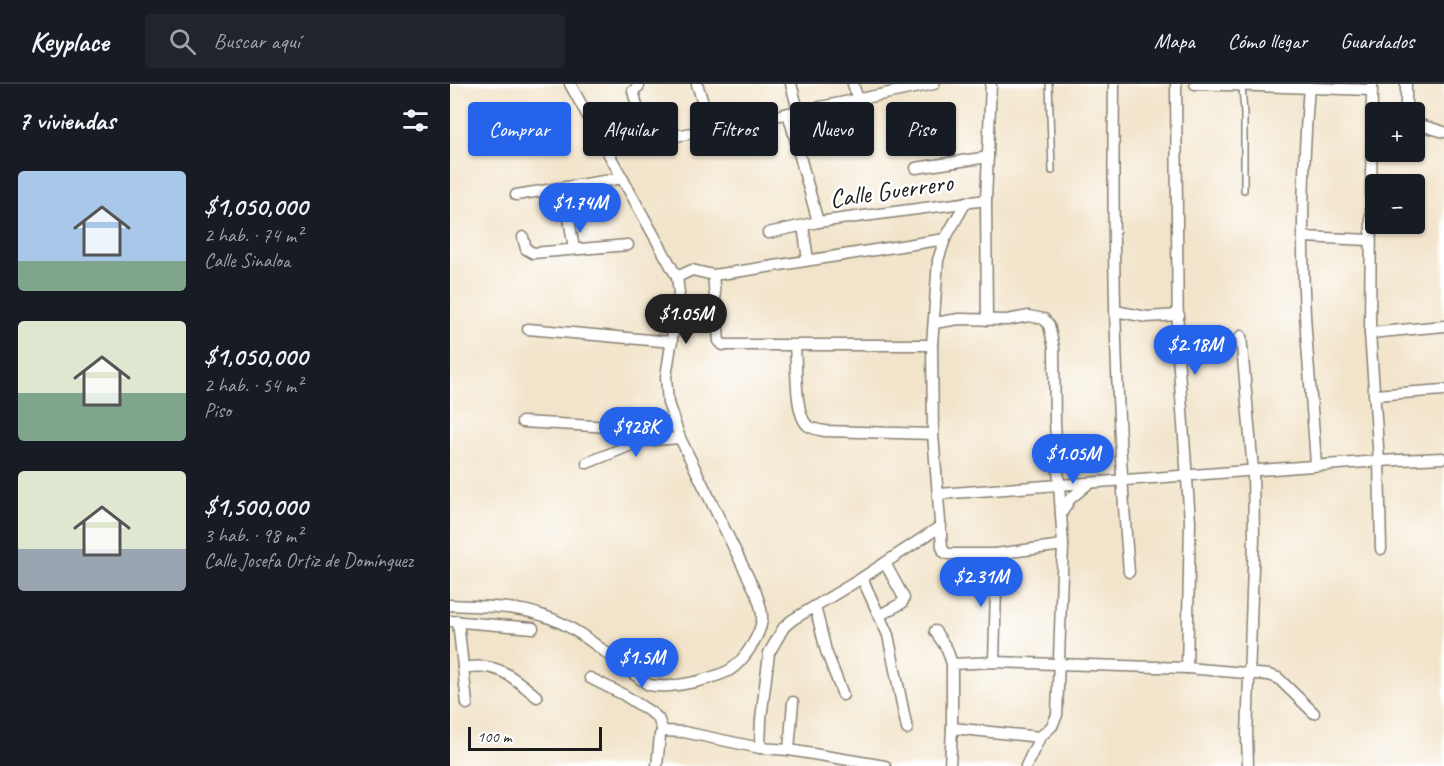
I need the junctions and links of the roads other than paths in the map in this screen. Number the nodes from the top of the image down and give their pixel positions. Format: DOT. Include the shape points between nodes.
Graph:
graph roads {
  1 [pos="570,84"];
  2 [pos="697,84"];
  3 [pos="791,84"];
  4 [pos="853,84"];
  5 [pos="934,84"];
  6 [pos="991,84"];
  7 [pos="1049,84"];
  8 [pos="1114,84"];
  9 [pos="1176,84"];
  10 [pos="1195,84"];
  11 [pos="1242,84"];
  12 [pos="1406,84"];
  13 [pos="1309,85"];
  14 [pos="639,86"];
  15 [pos="1371,87"];
  16 [pos="858,100"];
  17 [pos="636,102"];
  18 [pos="703,102"];
  19 [pos="792,102"];
  20 [pos="847,102"];
  21 [pos="1406,102"];
  22 [pos="583,103"];
  23 [pos="1425,126"];
  24 [pos="1444,132"];
  25 [pos="616,156"];
  26 [pos="803,156"];
  27 [pos="988,157"];
  28 [pos="916,168"];
  29 [pos="1052,171"];
  30 [pos="623,178"];
  31 [pos="564,188"];
  32 [pos="1244,190"];
  33 [pos="516,195"];
  34 [pos="986,200"];
  35 [pos="966,202"];
  36 [pos="818,222"];
  37 [pos="802,226"];
  38 [pos="768,233"];
  39 [pos="524,237"];
  40 [pos="1303,237"];
  41 [pos="945,239"];
  42 [pos="1370,240"];
  43 [pos="628,245"];
  44 [pos="574,249"];
  45 [pos="808,260"];
  46 [pos="713,275"];
  47 [pos="678,277"];
  48 [pos="1115,311"];
  49 [pos="1179,315"];
  50 [pos="987,320"];
  51 [pos="934,323"];
  52 [pos="1444,326"];
  53 [pos="528,329"];
  54 [pos="1370,333"];
  55 [pos="1241,336"];
  56 [pos="672,342"];
  57 [pos="932,345"];
  58 [pos="795,346"];
  59 [pos="1444,390"];
  60 [pos="1374,395"];
  61 [pos="522,422"];
  62 [pos="933,434"];
  63 [pos="680,438"];
  64 [pos="640,441"];
  65 [pos="1442,458"];
  66 [pos="1379,461"];
  67 [pos="587,463"];
  68 [pos="1316,465"];
  69 [pos="1253,470"];
  70 [pos="1187,475"];
  71 [pos="1122,480"];
  72 [pos="1089,483"];
  73 [pos="1059,484"];
  74 [pos="939,494"];
  75 [pos="1061,514"];
  76 [pos="941,526"];
  77 [pos="1064,545"];
  78 [pos="1381,549"];
  79 [pos="995,554"];
  80 [pos="885,563"];
  81 [pos="1130,572"];
  82 [pos="862,578"];
  83 [pos="450,605"];
  84 [pos="815,606"];
  85 [pos="880,615"];
  86 [pos="454,621"];
  87 [pos="533,628"];
  88 [pos="935,630"];
  89 [pos="759,650"];
  90 [pos="994,662"];
  91 [pos="952,664"];
  92 [pos="1057,664"];
  93 [pos="463,668"];
  94 [pos="1187,668"];
  95 [pos="1249,672"];
  96 [pos="590,678"];
  97 [pos="843,695"];
  98 [pos="537,697"];
  99 [pos="793,702"];
  100 [pos="466,704"];
  101 [pos="1314,713"];
  102 [pos="952,728"];
  103 [pos="907,729"];
  104 [pos="663,730"];
  105 [pos="1040,737"];
  106 [pos="760,748"];
  107 [pos="789,750"];
  108 [pos="844,763"];
  109 [pos="657,766"];
  110 [pos="885,766"];
  111 [pos="950,766"];
  112 [pos="1026,766"];
  113 [pos="1248,766"];
  1 -- 22 [label="street"];
  2 -- 18 [label="street"];
  3 -- 19 [label="street"];
  4 -- 16 [label="street"];
  5 -- 16 [label="street"];
  6 -- 27 [label="street"];
  7 -- 29 [label="lane"];
  8 -- 48 [label="street"];
  9 -- 49 [label="street"];
  10 -- 11 [label="street"];
  11 -- 13 [label="street"];
  11 -- 32 [label="lane"];
  12 -- 21 [label="street"];
  13 -- 15 [label="street"];
  13 -- 40 [label="street"];
  14 -- 17 [label="street" via="633,91"];
  15 -- 42 [label="street"];
  16 -- 20 [label="street"];
  23 -- 24 [label="street"];
  25 -- 30 [label="street"];
  26 -- 36 [label="street"];
  27 -- 28 [label="street"];
  27 -- 34 [label="street"];
  30 -- 31 [label="street"];
  30 -- 47 [label="street"];
  31 -- 33 [label="street"];
  31 -- 44 [label="street"];
  34 -- 35 [label="street, Calle Guerrero"];
  34 -- 50 [label="street"];
  35 -- 36 [label="street, Calle Guerrero"];
  35 -- 41 [label="street"];
  36 -- 37 [label="street, Calle Guerrero"];
  37 -- 38 [label="street, Calle Guerrero"];
  37 -- 45 [label="street"];
  39 -- 44 [label="street" via="526,249 532,253"];
  40 -- 42 [label="street"];
  40 -- 68 [label="street"];
  41 -- 45 [label="street"];
  41 -- 51 [label="street" via="939,260"];
  42 -- 54 [label="street"];
  43 -- 44 [label="street"];
  45 -- 46 [label="street"];
  46 -- 47 [label="street" via="691,271"];
  46 -- 58 [label="street" via="721,345"];
  47 -- 56 [label="street"];
  48 -- 49 [label="street" via="1134,316"];
  48 -- 71 [label="street"];
  49 -- 70 [label="street"];
  50 -- 51 [label="street"];
  50 -- 73 [label="street" via="1037,317 1049,325 1054,348"];
  51 -- 57 [label="street"];
  52 -- 54 [label="street"];
  53 -- 56 [label="street"];
  54 -- 60 [label="street"];
  55 -- 69 [label="street"];
  56 -- 63 [label="street" via="667,391"];
  57 -- 58 [label="street"];
  57 -- 62 [label="street"];
  58 -- 62 [label="street" via="799,408 810,427 825,431"];
  59 -- 60 [label="street"];
  60 -- 66 [label="street"];
  61 -- 64 [label="street" via="629,428"];
  62 -- 74 [label="street"];
  63 -- 64 [label="street"];
  63 -- 89 [label="street" via="756,593 762,622"];
  64 -- 67 [label="street"];
  65 -- 66 [label="street"];
  66 -- 68 [label="street"];
  66 -- 78 [label="street"];
  68 -- 69 [label="street"];
  69 -- 70 [label="street"];
  69 -- 95 [label="street"];
  70 -- 71 [label="street"];
  70 -- 94 [label="street"];
  71 -- 72 [label="street"];
  71 -- 81 [label="street"];
  72 -- 73 [label="street"];
  72 -- 75 [label="street" via="1070,499"];
  73 -- 74 [label="street"];
  73 -- 75 [label="street"];
  74 -- 76 [label="street"];
  75 -- 77 [label="street"];
  76 -- 79 [label="street" via="944,552"];
  76 -- 80 [label="street"];
  77 -- 79 [label="street"];
  77 -- 92 [label="street"];
  79 -- 90 [label="street"];
  80 -- 82 [label="street"];
  80 -- 85 [label="street" via="904,598"];
  82 -- 84 [label="street"];
  82 -- 85 [label="street"];
  83 -- 89 [label="street" via="507,608 542,615 569,627 649,685 661,687 715,677"];
  84 -- 89 [label="street" via="792,620"];
  84 -- 97 [label="street" via="826,651"];
  85 -- 103 [label="street" via="888,635"];
  86 -- 87 [label="street"];
  86 -- 93 [label="street"];
  88 -- 91 [label="street"];
  89 -- 106 [label="street"];
  90 -- 91 [label="street"];
  90 -- 92 [label="street"];
  91 -- 102 [label="street"];
  92 -- 94 [label="street"];
  92 -- 105 [label="street" via="1056,721"];
  93 -- 98 [label="street" via="485,665 498,669"];
  93 -- 100 [label="street"];
  94 -- 95 [label="street"];
  95 -- 101 [label="street" via="1278,678"];
  95 -- 113 [label="street"];
  96 -- 104 [label="street" via="652,713"];
  99 -- 107 [label="street"];
  102 -- 105 [label="street"];
  102 -- 111 [label="street"];
  104 -- 106 [label="street"];
  104 -- 109 [label="street"];
  105 -- 112 [label="street"];
  106 -- 107 [label="street"];
  107 -- 108 [label="street"];
  108 -- 110 [label="street"];
}
